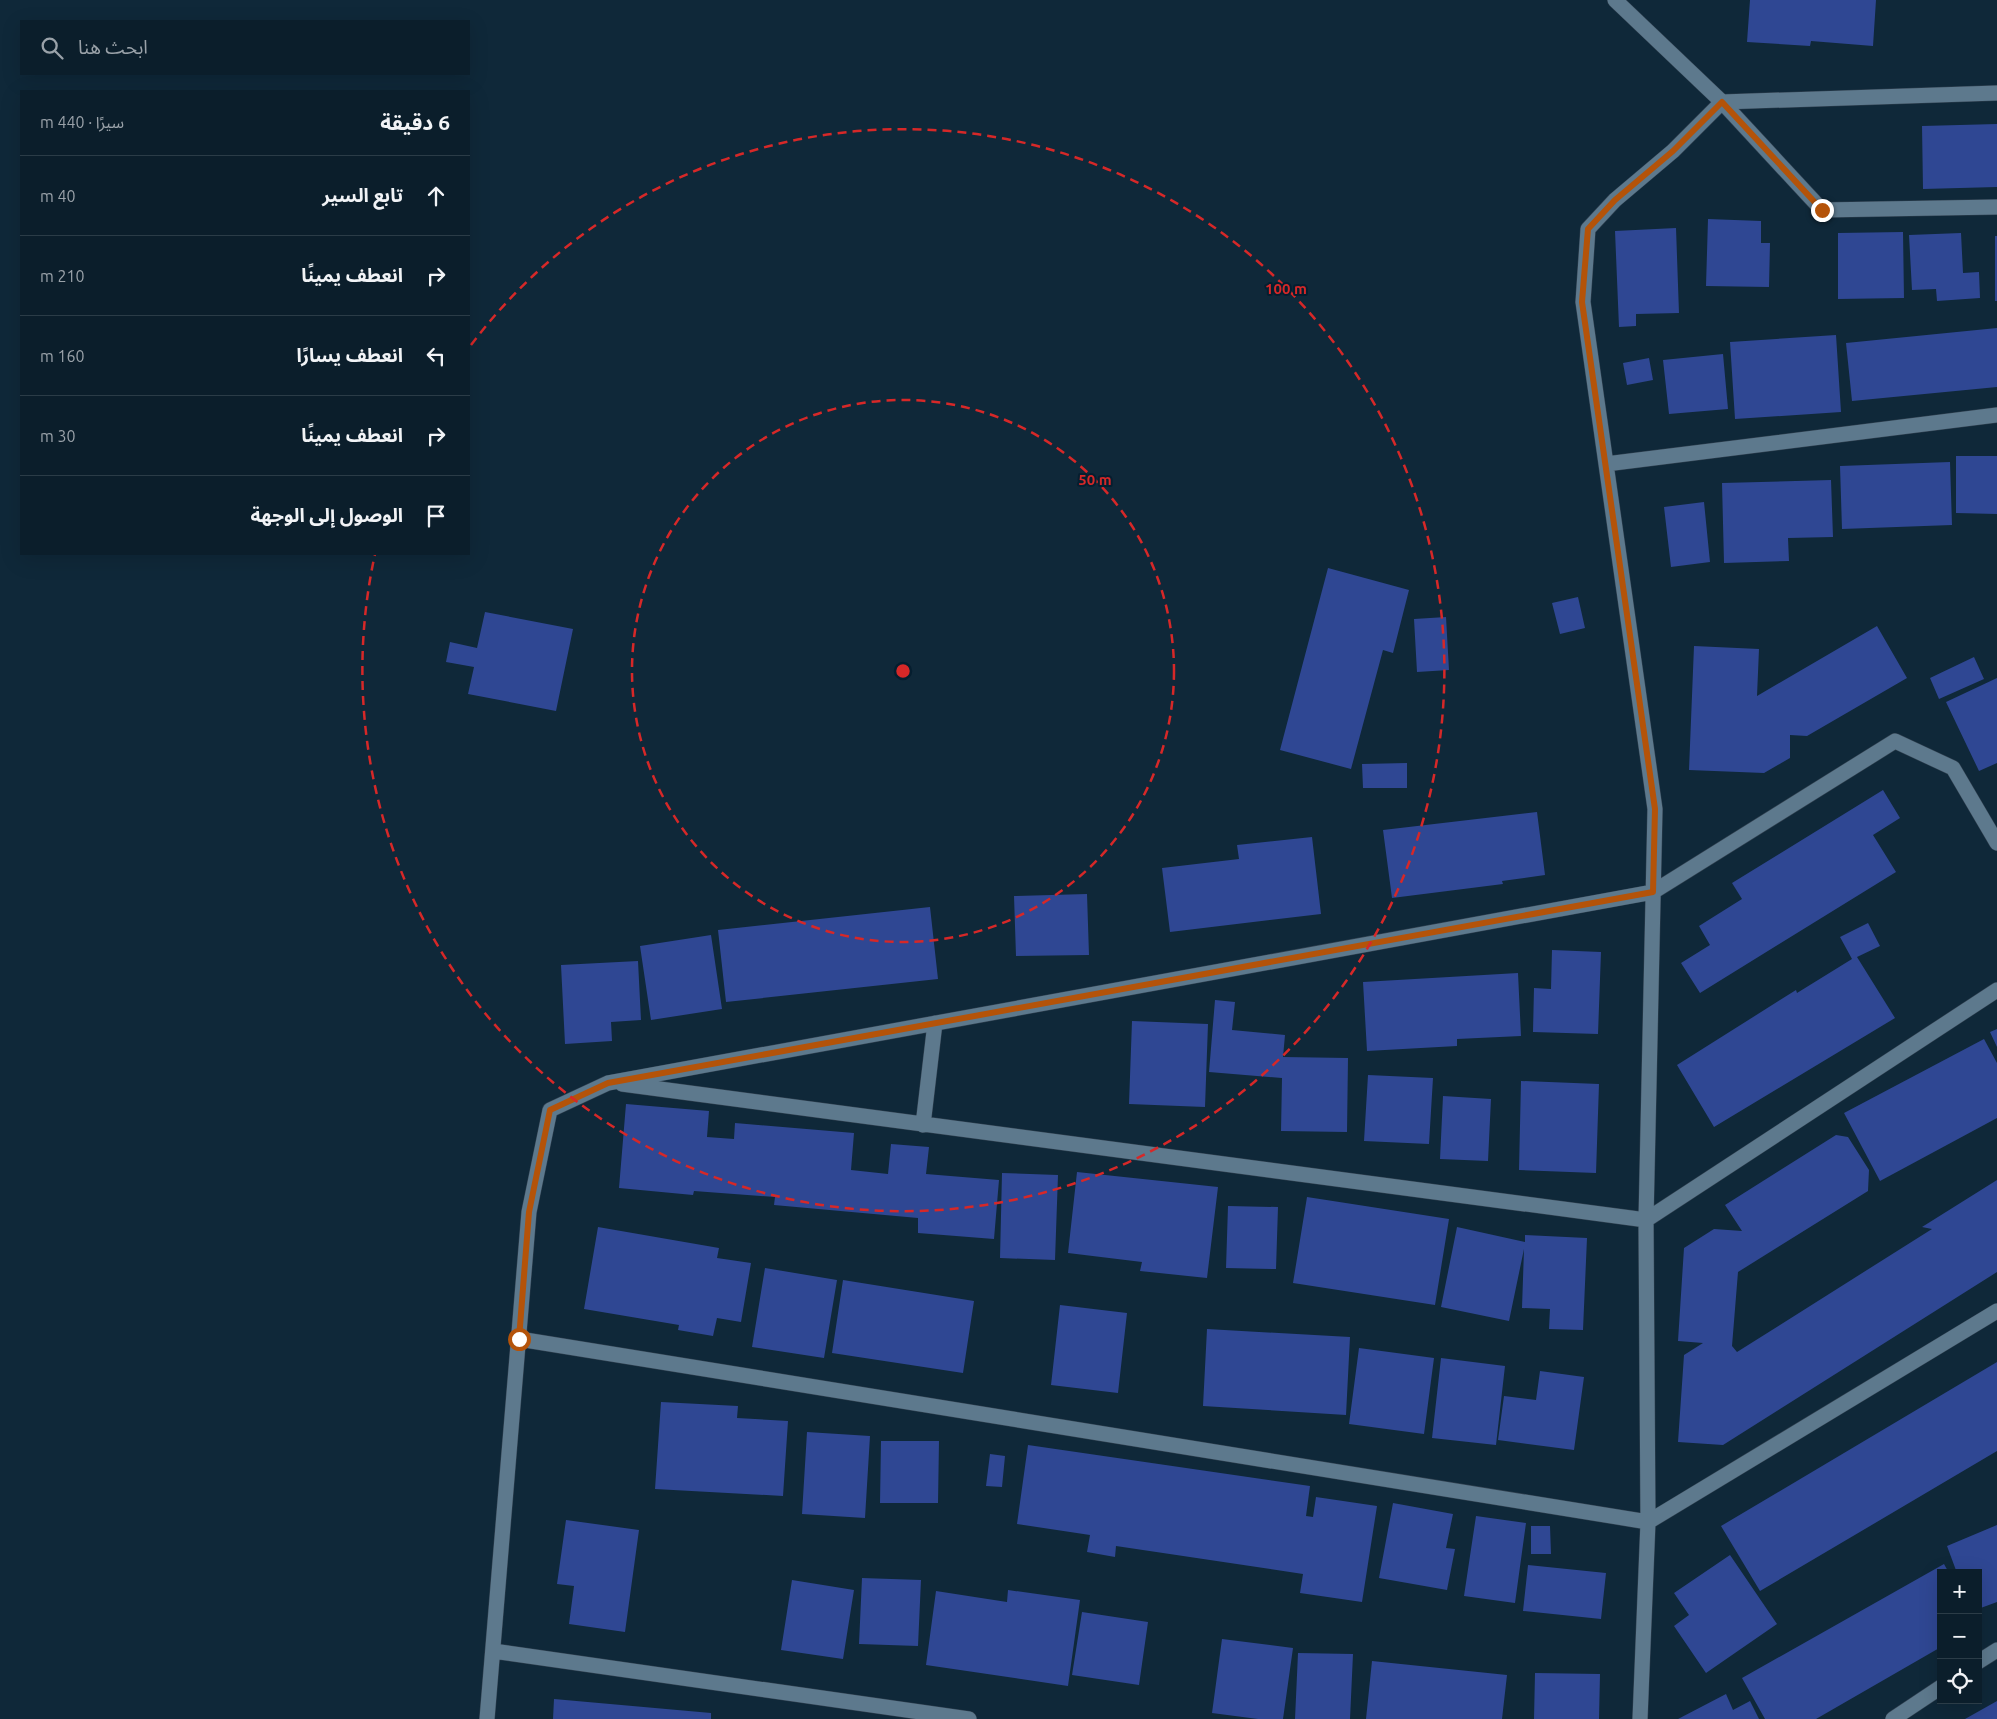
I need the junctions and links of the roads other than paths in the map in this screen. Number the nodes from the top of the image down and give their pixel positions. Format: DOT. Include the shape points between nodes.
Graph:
graph roads {
  1 [pos="1615,0"];
  2 [pos="1997,93"];
  3 [pos="1722,102"];
  4 [pos="1997,207"];
  5 [pos="1997,414"];
  6 [pos="1606,464"];
  7 [pos="1997,843"];
  8 [pos="1653,892"];
  9 [pos="1997,990"];
  10 [pos="935,1022"];
  11 [pos="608,1083"];
  12 [pos="923,1125"];
  13 [pos="1646,1220"];
  14 [pos="1997,1311"];
  15 [pos="519,1339"];
  16 [pos="1648,1522"];
  17 [pos="1997,1650"];
  18 [pos="493,1652"];
  19 [pos="1982,1659"];
  20 [pos="1937,1690"];
  21 [pos="487,1719"];
  22 [pos="969,1719"];
  23 [pos="1640,1719"];
  24 [pos="1893,1719"];
  1 -- 3 [label="street"];
  2 -- 3 [label="street"];
  3 -- 4 [label="street" via="1822,210"];
  3 -- 6 [label="street" via="1588,229 1582,302"];
  5 -- 6 [label="street"];
  6 -- 8 [label="street" via="1655,809"];
  7 -- 8 [label="street" via="1953,768 1895,741"];
  8 -- 10 [label="street"];
  8 -- 13 [label="street"];
  9 -- 13 [label="street"];
  10 -- 11 [label="street"];
  10 -- 12 [label="street"];
  11 -- 12 [label="street"];
  11 -- 15 [label="street" via="550,1110 529,1212"];
  12 -- 13 [label="street"];
  13 -- 16 [label="street"];
  14 -- 16 [label="street"];
  15 -- 16 [label="street"];
  15 -- 18 [label="street"];
  16 -- 23 [label="street"];
  17 -- 19 [label="street"];
  18 -- 21 [label="street"];
  18 -- 22 [label="street"];
  20 -- 24 [label="street"];
}
